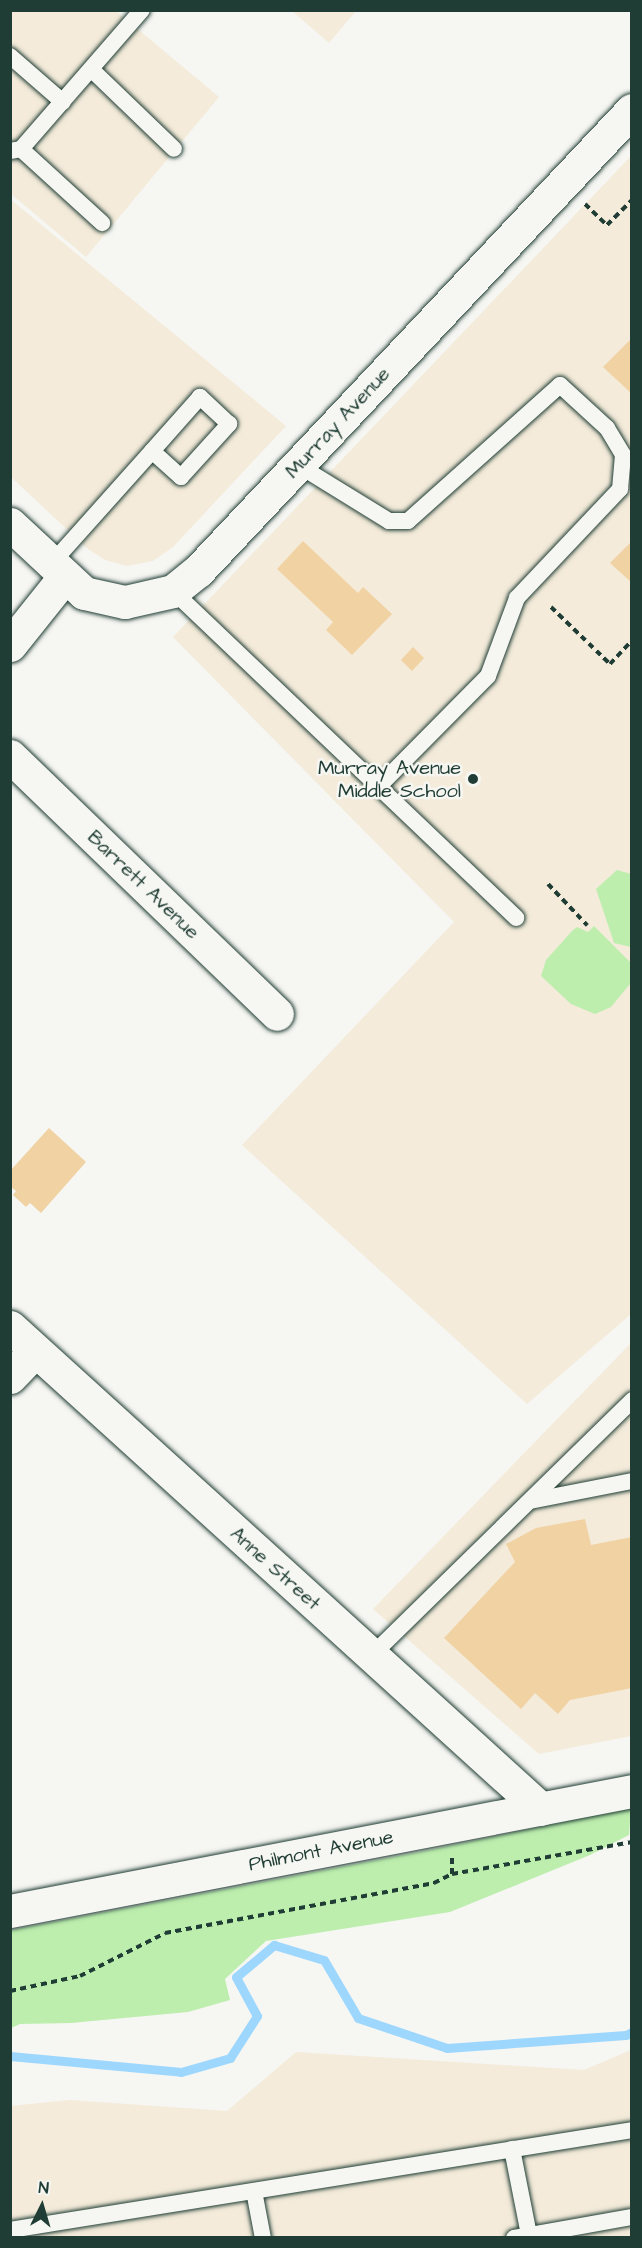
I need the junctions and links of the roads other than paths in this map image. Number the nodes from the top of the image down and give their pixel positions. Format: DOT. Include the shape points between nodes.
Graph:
graph roads {
  1 [pos="135,13"];
  2 [pos="10,56"];
  3 [pos="91,69"];
  4 [pos="63,102"];
  5 [pos="632,110"];
  6 [pos="174,148"];
  7 [pos="16,150"];
  8 [pos="102,222"];
  9 [pos="152,451"];
  10 [pos="298,465"];
  11 [pos="10,524"];
  12 [pos="59,569"];
  13 [pos="173,591"];
  14 [pos="10,645"];
  15 [pos="10,756"];
  16 [pos="379,786"];
  17 [pos="516,918"];
  18 [pos="277,1014"];
  19 [pos="10,1328"];
  20 [pos="35,1351"];
  21 [pos="10,1377"];
  22 [pos="632,1400"];
  23 [pos="632,1481"];
  24 [pos="530,1501"];
  25 [pos="371,1656"];
  26 [pos="632,1791"];
  27 [pos="540,1809"];
  28 [pos="10,1911"];
  29 [pos="632,2130"];
  30 [pos="512,2149"];
  31 [pos="254,2191"];
  32 [pos="632,2217"];
  33 [pos="10,2230"];
  34 [pos="521,2236"];
  35 [pos="262,2238"];
  1 -- 3 [label="lane"];
  2 -- 4 [label="lane"];
  3 -- 4 [label="lane"];
  3 -- 6 [label="lane"];
  4 -- 7 [label="lane"];
  5 -- 10 [label="street, Murray Avenue"];
  7 -- 8 [label="lane"];
  9 -- 9 [label="lane" via="181,477 229,423 200,397"];
  9 -- 12 [label="lane"];
  10 -- 13 [label="street, Murray Avenue" via="198,571"];
  10 -- 16 [label="lane" via="389,521 408,520 560,385 607,428 623,455 620,489 517,598 488,676"];
  11 -- 12 [label="street, Murray Avenue"];
  12 -- 13 [label="street, Murray Avenue" via="84,593 125,602"];
  12 -- 14 [label="street"];
  13 -- 16 [label="lane"];
  15 -- 18 [label="street, Barrett Avenue"];
  16 -- 17 [label="lane"];
  19 -- 20 [label="street, Anne Street"];
  20 -- 21 [label="street"];
  20 -- 25 [label="street, Anne Street"];
  22 -- 24 [label="lane"];
  23 -- 24 [label="lane"];
  24 -- 25 [label="lane"];
  25 -- 27 [label="street, Anne Street"];
  26 -- 27 [label="street, Philmont Avenue"];
  27 -- 28 [label="street, Philmont Avenue"];
  29 -- 30 [label="lane"];
  30 -- 31 [label="lane"];
  30 -- 34 [label="lane"];
  31 -- 33 [label="lane"];
  31 -- 35 [label="lane"];
  32 -- 34 [label="lane"];
}
